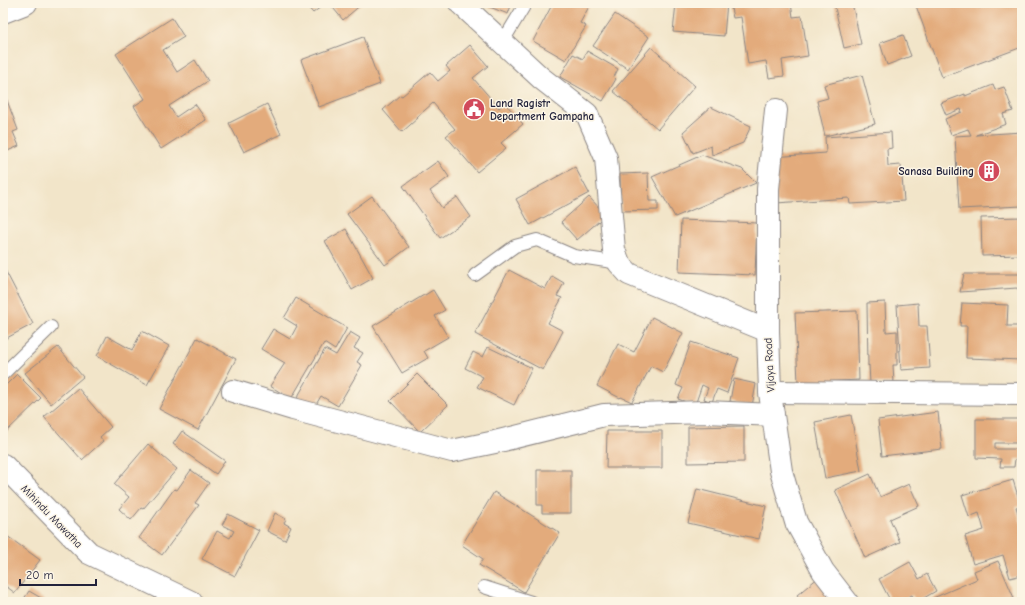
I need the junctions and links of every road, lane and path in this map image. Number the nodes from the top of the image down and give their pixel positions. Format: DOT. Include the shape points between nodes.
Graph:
graph roads {
  1 [pos="26,3"];
  2 [pos="460,3"];
  3 [pos="526,3"];
  4 [pos="3,12"];
  5 [pos="502,42"];
  6 [pos="776,110"];
  7 [pos="619,263"];
  8 [pos="475,275"];
  9 [pos="51,327"];
  10 [pos="768,331"];
  11 [pos="3,374"];
  12 [pos="233,391"];
  13 [pos="770,392"];
  14 [pos="1022,394"];
  15 [pos="773,415"];
  16 [pos="3,465"];
  17 [pos="484,586"];
  18 [pos="191,602"];
  19 [pos="531,602"];
  20 [pos="847,602"];
  1 -- 4 [label="street"];
  2 -- 5 [label="street"];
  3 -- 5 [label="lane"];
  5 -- 7 [label="street" via="541,78 587,114 606,158 614,250"];
  6 -- 10 [label="street, Vijaya Road" via="768,189"];
  7 -- 8 [label="lane" via="574,256 537,240 515,246"];
  7 -- 10 [label="street" via="629,274"];
  9 -- 11 [label="lane"];
  10 -- 13 [label="street, Vijaya Road"];
  12 -- 15 [label="street" via="452,451 604,415 706,412"];
  13 -- 14 [label="street"];
  13 -- 15 [label="street, Vijaya Road"];
  15 -- 20 [label="street, Vijaya Road" via="782,471 796,522 823,571"];
  16 -- 18 [label="street, Mihindu Mawatha" via="89,553"];
  17 -- 19 [label="lane"];
}
